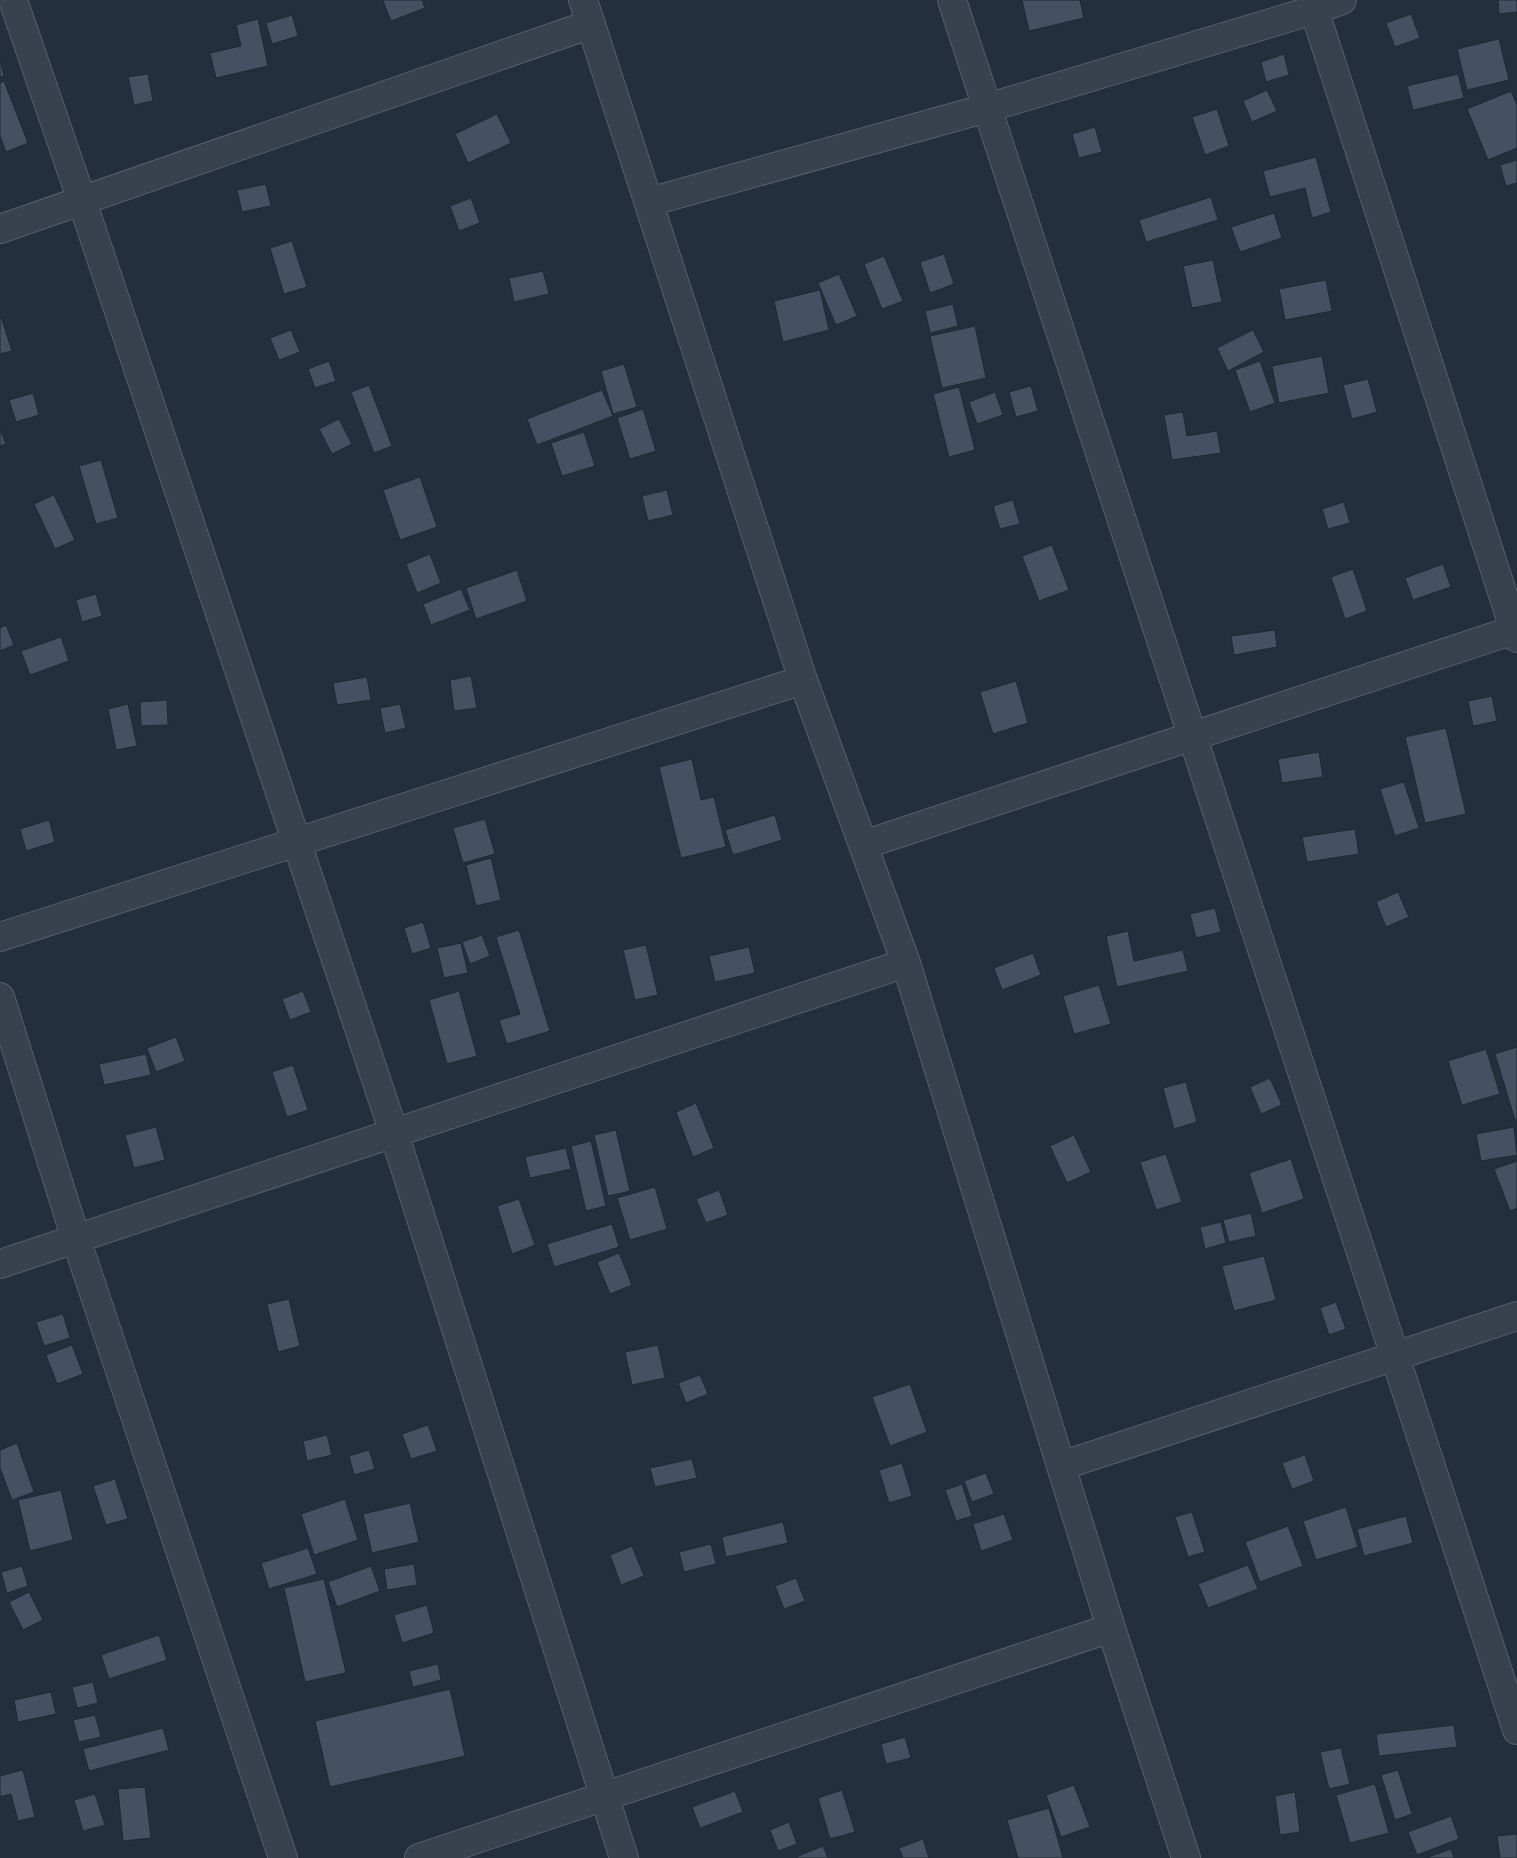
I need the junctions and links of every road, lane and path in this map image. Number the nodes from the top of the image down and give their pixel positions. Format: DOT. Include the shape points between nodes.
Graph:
graph roads {
  1 [pos="13,0"];
  2 [pos="952,0"];
  3 [pos="1342,0"];
  4 [pos="1313,5"];
  5 [pos="587,12"];
  6 [pos="987,108"];
  7 [pos="82,201"];
  8 [pos="649,202"];
  9 [pos="0,229"];
  10 [pos="1516,632"];
  11 [pos="804,680"];
  12 [pos="1193,736"];
  13 [pos="296,842"];
  14 [pos="863,845"];
  15 [pos="0,937"];
  16 [pos="906,963"];
  17 [pos="0,997"];
  18 [pos="394,1133"];
  19 [pos="76,1239"];
  20 [pos="0,1264"];
  21 [pos="1517,1316"];
  22 [pos="1395,1356"];
  23 [pos="1061,1466"];
  24 [pos="1111,1628"];
  25 [pos="1517,1730"];
  26 [pos="604,1797"];
  27 [pos="283,1858"];
  28 [pos="419,1858"];
  29 [pos="624,1858"];
  30 [pos="1186,1858"];
  1 -- 7 [label="street"];
  2 -- 6 [label="street"];
  3 -- 4 [label="street"];
  4 -- 6 [label="street"];
  4 -- 10 [label="street"];
  5 -- 7 [label="street"];
  5 -- 8 [label="street"];
  6 -- 8 [label="street"];
  6 -- 12 [label="street"];
  7 -- 9 [label="street"];
  7 -- 13 [label="street"];
  8 -- 11 [label="street"];
  10 -- 12 [label="street"];
  11 -- 13 [label="street"];
  11 -- 14 [label="street"];
  12 -- 14 [label="street"];
  12 -- 22 [label="street"];
  13 -- 15 [label="street"];
  13 -- 18 [label="street"];
  14 -- 16 [label="street"];
  16 -- 18 [label="street"];
  16 -- 23 [label="street"];
  17 -- 19 [label="street"];
  18 -- 19 [label="street"];
  18 -- 26 [label="street"];
  19 -- 20 [label="street"];
  19 -- 27 [label="street"];
  21 -- 22 [label="street"];
  22 -- 23 [label="street"];
  22 -- 25 [label="street"];
  23 -- 24 [label="street"];
  24 -- 26 [label="street"];
  24 -- 30 [label="street"];
  26 -- 28 [label="street"];
  26 -- 29 [label="street"];
}
